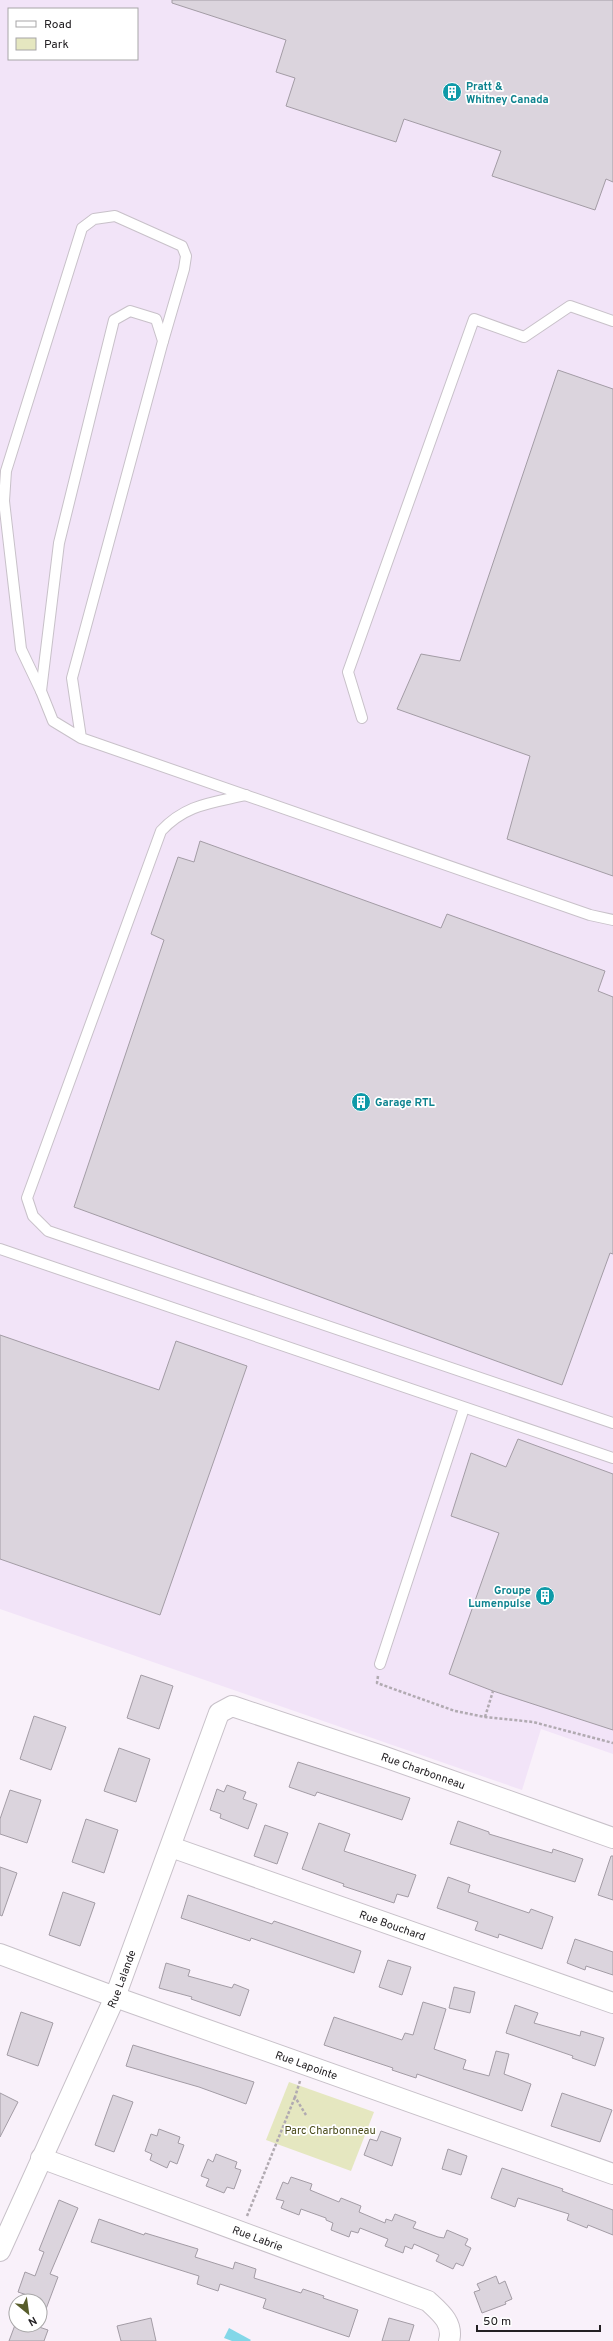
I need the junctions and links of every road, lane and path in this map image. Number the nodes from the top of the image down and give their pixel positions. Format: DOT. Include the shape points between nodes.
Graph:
graph roads {
  1 [pos="613,321"];
  2 [pos="163,341"];
  3 [pos="41,691"];
  4 [pos="362,718"];
  5 [pos="81,738"];
  6 [pos="246,795"];
  7 [pos="613,920"];
  8 [pos="0,1249"];
  9 [pos="464,1408"];
  10 [pos="613,1423"];
  11 [pos="613,1458"];
  12 [pos="380,1664"];
  13 [pos="493,1691"];
  14 [pos="232,1706"];
  15 [pos="485,1718"];
  16 [pos="613,1743"];
  17 [pos="613,1838"];
  18 [pos="171,1846"];
  19 [pos="0,1954"];
  20 [pos="115,1997"];
  21 [pos="613,2004"];
  22 [pos="306,2064"];
  23 [pos="295,2097"];
  24 [pos="306,2115"];
  25 [pos="41,2158"];
  26 [pos="613,2174"];
  27 [pos="241,2232"];
  28 [pos="0,2251"];
  29 [pos="449,2341"];
  1 -- 4 [label="lane" via="570,306 524,337 474,319 348,672"];
  2 -- 3 [label="lane" via="156,319 130,311 114,320 59,543"];
  2 -- 3 [label="lane" via="184,269 186,256 182,246 115,216 94,219 82,228 6,471 4,501 21,649"];
  2 -- 5 [label="lane" via="72,678"];
  3 -- 5 [label="lane" via="54,721"];
  5 -- 6 [label="lane"];
  6 -- 7 [label="lane" via="590,915"];
  6 -- 10 [label="lane" via="187,810 173,818 161,831 27,1198 33,1216 48,1231"];
  8 -- 9 [label="lane"];
  9 -- 11 [label="lane"];
  9 -- 12 [label="lane"];
  12 -- 15 [label="path" via="377,1683 455,1711"];
  13 -- 15 [label="path"];
  14 -- 17 [label="street, Rue Charbonneau"];
  14 -- 18 [label="street, Rue Lalande" via="219,1713"];
  15 -- 16 [label="path" via="533,1722"];
  18 -- 20 [label="street, Rue Lalande"];
  18 -- 21 [label="street, Rue Bouchard"];
  19 -- 20 [label="street, Rue Lapointe"];
  20 -- 22 [label="street, Rue Lapointe"];
  20 -- 25 [label="street, Rue Lalande"];
  22 -- 23 [label="path"];
  22 -- 26 [label="street, Rue Lapointe"];
  23 -- 24 [label="path"];
  23 -- 27 [label="path"];
  25 -- 27 [label="street, Rue Labrie"];
  25 -- 28 [label="street, Rue Lalande"];
  27 -- 29 [label="street, Rue Labrie" via="428,2301 444,2315 452,2332"];
}
